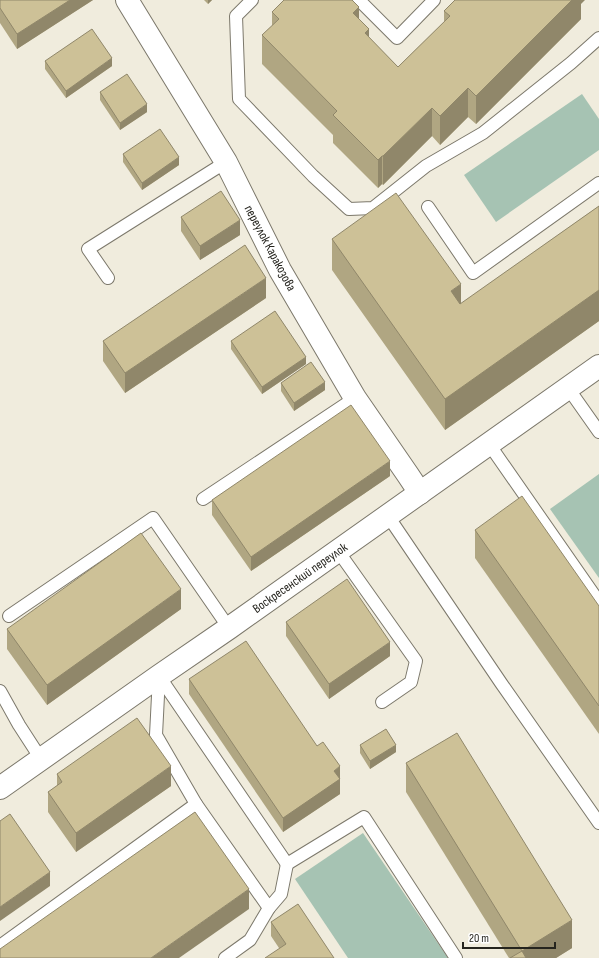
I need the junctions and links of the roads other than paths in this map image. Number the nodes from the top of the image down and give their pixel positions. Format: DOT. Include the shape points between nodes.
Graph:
graph roads {
  1 [pos="127,0"];
  2 [pos="252,0"];
  3 [pos="359,0"];
  4 [pos="434,0"];
  5 [pos="599,38"];
  6 [pos="226,162"];
  7 [pos="599,183"];
  8 [pos="428,207"];
  9 [pos="108,278"];
  10 [pos="599,366"];
  11 [pos="568,388"];
  12 [pos="355,398"];
  13 [pos="599,432"];
  14 [pos="489,444"];
  15 [pos="420,493"];
  16 [pos="203,499"];
  17 [pos="388,516"];
  18 [pos="338,551"];
  19 [pos="599,602"];
  20 [pos="9,616"];
  21 [pos="229,628"];
  22 [pos="159,676"];
  23 [pos="0,691"];
  24 [pos="382,702"];
  25 [pos="41,759"];
  26 [pos="0,788"];
  27 [pos="196,804"];
  28 [pos="599,823"];
  29 [pos="287,864"];
  30 [pos="269,908"];
  31 [pos="0,946"];
  32 [pos="225,958"];
  33 [pos="456,958"];
  1 -- 6 [label="street, переулок Каракозова"];
  2 -- 5 [label="lane" via="236,16 239,99 312,176 349,209 373,208 426,166 483,133"];
  3 -- 4 [label="lane" via="397,38"];
  6 -- 9 [label="lane" via="88,249"];
  6 -- 12 [label="street, переулок Каракозова" via="280,270"];
  7 -- 8 [label="lane" via="473,273"];
  10 -- 11 [label="street, Воскресенский переулок"];
  11 -- 13 [label="lane"];
  11 -- 14 [label="street, Воскресенский переулок"];
  12 -- 15 [label="street, переулок Каракозова"];
  12 -- 16 [label="lane"];
  14 -- 15 [label="street, Воскресенский переулок"];
  14 -- 19 [label="lane"];
  15 -- 17 [label="street, Воскресенский переулок"];
  17 -- 18 [label="street, Воскресенский переулок"];
  17 -- 28 [label="lane"];
  18 -- 21 [label="street, Воскресенский переулок"];
  18 -- 24 [label="lane" via="416,661 411,682"];
  20 -- 21 [label="lane" via="153,518"];
  21 -- 22 [label="street, Воскресенский переулок"];
  22 -- 25 [label="street, Воскресенский переулок"];
  22 -- 27 [label="lane" via="156,735"];
  22 -- 29 [label="lane"];
  23 -- 25 [label="lane"];
  25 -- 26 [label="street, Воскресенский переулок"];
  27 -- 30 [label="lane"];
  27 -- 31 [label="lane"];
  29 -- 30 [label="lane" via="281,894"];
  29 -- 33 [label="lane" via="364,817"];
  30 -- 32 [label="lane" via="250,940"];
}
